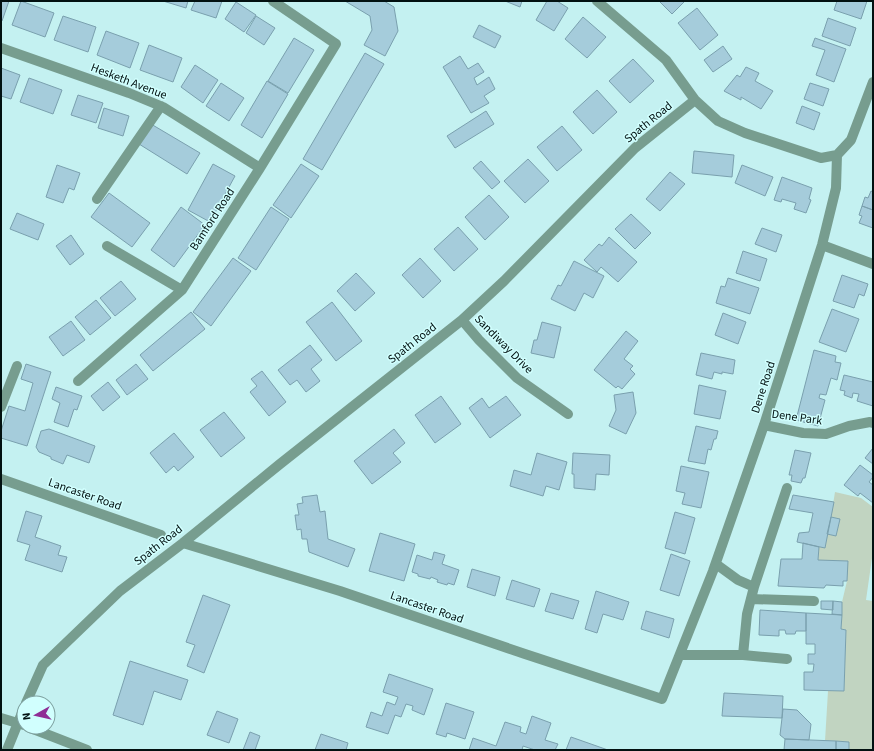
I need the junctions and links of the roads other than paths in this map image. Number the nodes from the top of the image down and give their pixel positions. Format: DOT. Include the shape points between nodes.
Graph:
graph roads {
  1 [pos="274,1"];
  2 [pos="597,1"];
  3 [pos="1,48"];
  4 [pos="873,82"];
  5 [pos="695,100"];
  6 [pos="160,106"];
  7 [pos="837,155"];
  8 [pos="260,168"];
  9 [pos="97,199"];
  10 [pos="822,245"];
  11 [pos="107,246"];
  12 [pos="873,264"];
  13 [pos="182,290"];
  14 [pos="462,320"];
  15 [pos="17,366"];
  16 [pos="78,381"];
  17 [pos="1,407"];
  18 [pos="568,414"];
  19 [pos="873,423"];
  20 [pos="764,425"];
  21 [pos="1,479"];
  22 [pos="787,488"];
  23 [pos="161,535"];
  24 [pos="183,543"];
  25 [pos="716,564"];
  26 [pos="754,587"];
  27 [pos="751,599"];
  28 [pos="814,601"];
  29 [pos="680,655"];
  30 [pos="743,655"];
  31 [pos="787,659"];
  32 [pos="30,695"];
  33 [pos="662,699"];
  34 [pos="1,718"];
  35 [pos="16,722"];
  36 [pos="16,733"];
  37 [pos="49,735"];
  38 [pos="7,750"];
  39 [pos="87,750"];
  1 -- 8 [label="street, Bamford Road" via="336,44"];
  2 -- 5 [label="street" via="666,60"];
  3 -- 6 [label="street, Hesketh Avenue"];
  4 -- 7 [label="street" via="851,140"];
  5 -- 7 [label="street" via="718,121 745,134 820,158"];
  5 -- 14 [label="street, Spath Road" via="636,148"];
  6 -- 8 [label="street, Hesketh Avenue"];
  6 -- 9 [label="street"];
  7 -- 10 [label="street, Dene Road" via="836,188"];
  8 -- 13 [label="street, Bamford Road"];
  10 -- 12 [label="street"];
  10 -- 20 [label="street, Dene Road"];
  11 -- 13 [label="street"];
  13 -- 16 [label="street, Bamford Road"];
  14 -- 18 [label="street, Sandiway Drive" via="517,378"];
  14 -- 24 [label="street, Spath Road"];
  15 -- 17 [label="street"];
  19 -- 20 [label="street, Dene Park" via="849,426 826,434 803,433"];
  20 -- 25 [label="street, Dene Road"];
  21 -- 23 [label="street, Lancaster Road"];
  22 -- 26 [label="street"];
  24 -- 32 [label="street, Spath Road" via="120,591 43,665"];
  24 -- 33 [label="street, Lancaster Road" via="340,591"];
  25 -- 26 [label="street" via="738,580"];
  25 -- 29 [label="street, Dene Road"];
  26 -- 27 [label="street"];
  27 -- 28 [label="street"];
  27 -- 30 [label="street"];
  29 -- 30 [label="street"];
  29 -- 33 [label="street, Dene Road"];
  30 -- 31 [label="street"];
  34 -- 35 [label="street"];
  36 -- 38 [label="street"];
  37 -- 39 [label="street"];
}
